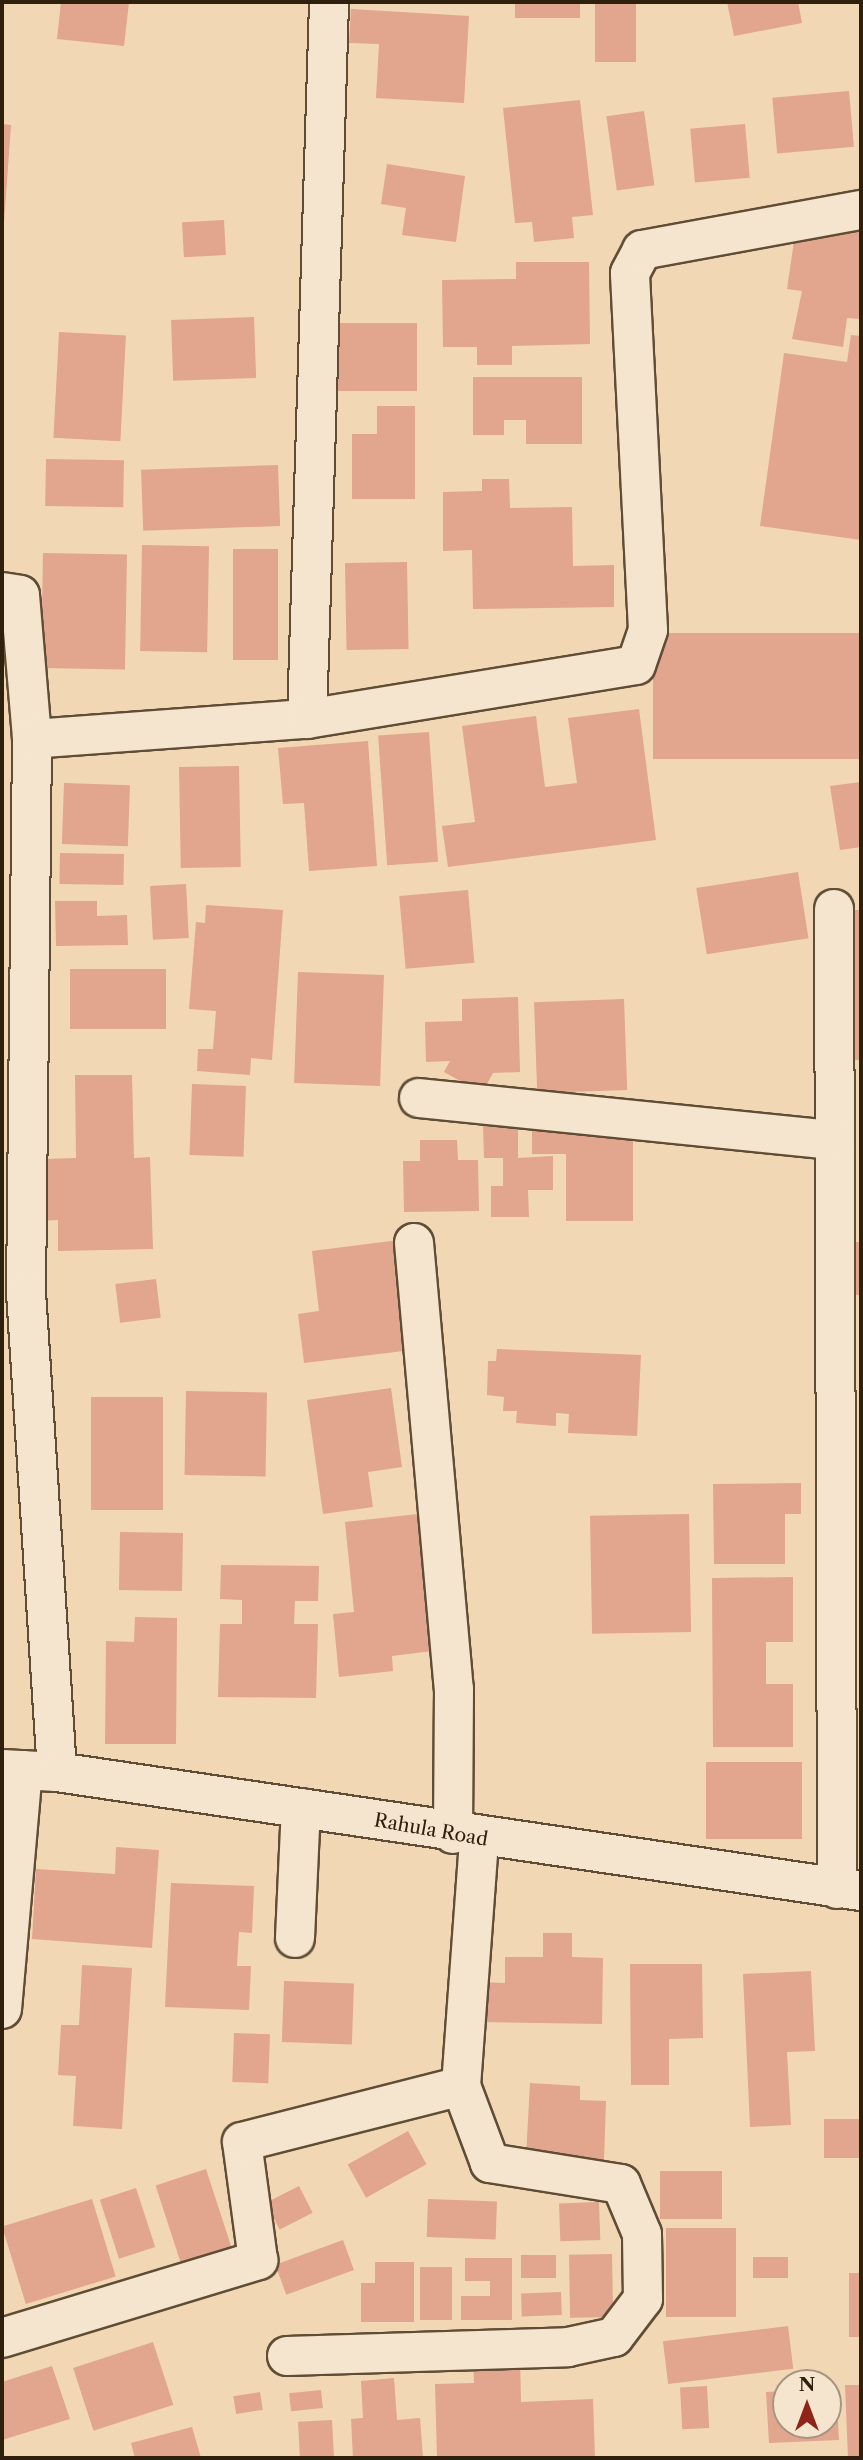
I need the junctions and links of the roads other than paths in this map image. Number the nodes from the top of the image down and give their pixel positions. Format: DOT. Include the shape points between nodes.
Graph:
graph roads {
  1 [pos="329,2"];
  2 [pos="861,210"];
  3 [pos="2,593"];
  4 [pos="307,719"];
  5 [pos="32,739"];
  6 [pos="834,909"];
  7 [pos="419,1098"];
  8 [pos="834,1140"];
  9 [pos="414,1243"];
  10 [pos="27,1770"];
  11 [pos="302,1808"];
  12 [pos="466,1836"];
  13 [pos="849,1890"];
  14 [pos="295,1938"];
  15 [pos="2,2009"];
  16 [pos="461,2086"];
  17 [pos="2,2338"];
  18 [pos="287,2356"];
  1 -- 4 [label="street"];
  2 -- 4 [label="street" via="642,250 630,273 648,630 636,665"];
  3 -- 5 [label="street" via="20,594"];
  4 -- 5 [label="street"];
  5 -- 10 [label="street"];
  6 -- 8 [label="street"];
  7 -- 8 [label="street"];
  8 -- 13 [label="street"];
  9 -- 12 [label="street"];
  10 -- 11 [label="street, Rahula Road"];
  10 -- 15 [label="street"];
  11 -- 12 [label="street, Rahula Road"];
  11 -- 14 [label="street"];
  12 -- 13 [label="street, Rahula Road"];
  12 -- 16 [label="street"];
  16 -- 17 [label="street" via="242,2143 258,2260"];
  16 -- 18 [label="street" via="490,2163 621,2184 642,2234 643,2299 614,2337 568,2347"];
}
